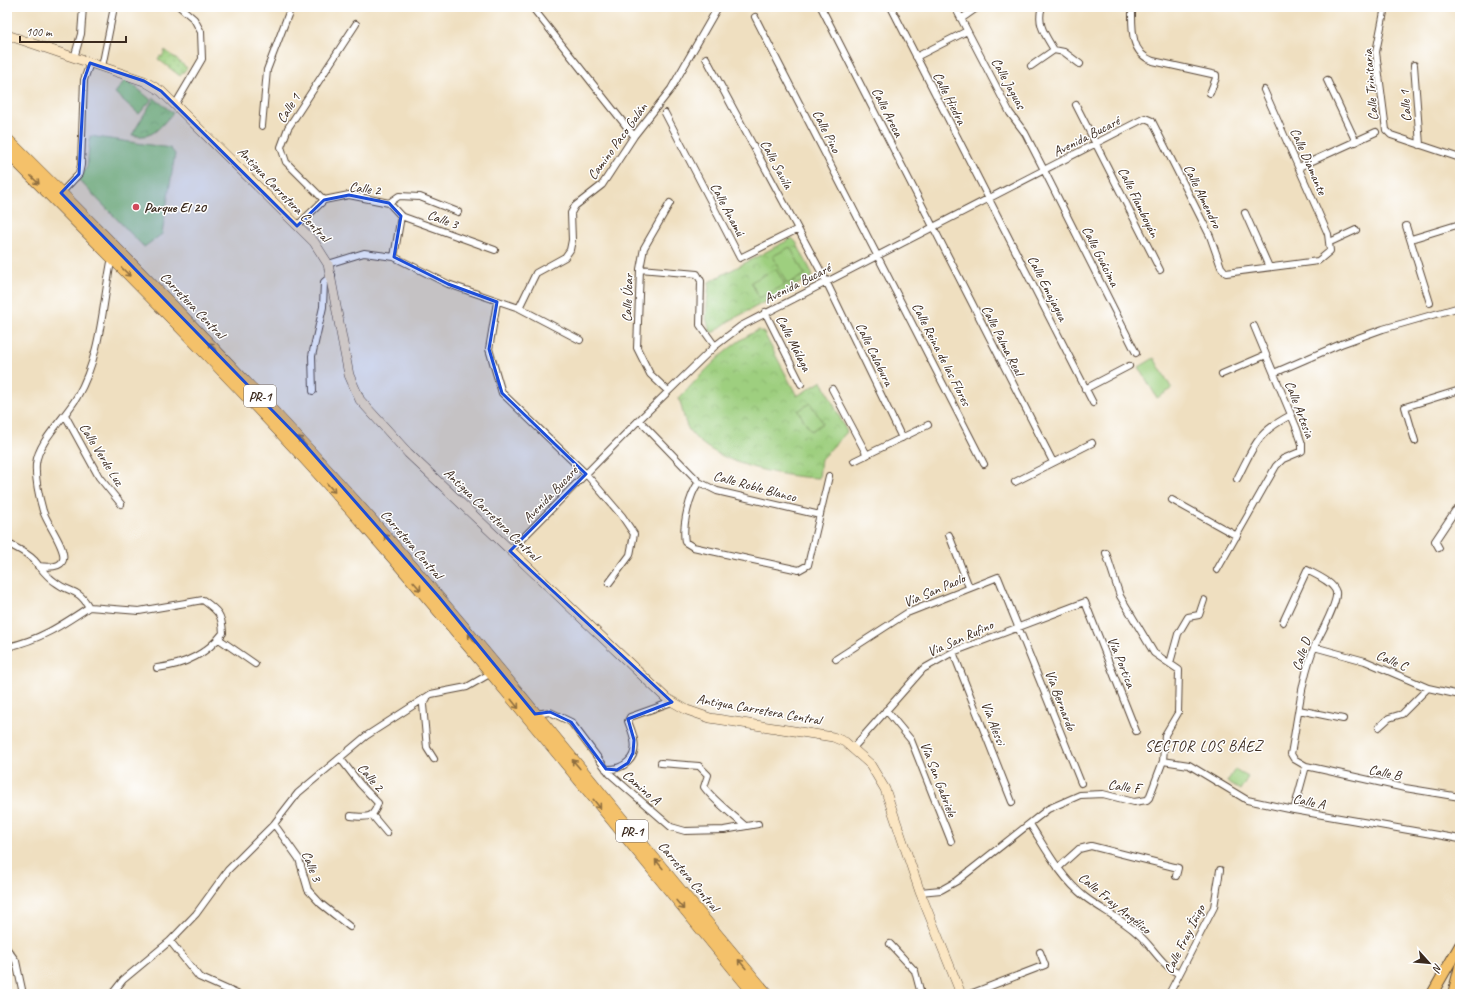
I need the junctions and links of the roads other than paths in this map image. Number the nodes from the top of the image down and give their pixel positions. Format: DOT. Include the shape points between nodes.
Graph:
graph roads {
  1 [pos="83,7"];
  2 [pos="114,7"];
  3 [pos="180,7"];
  4 [pos="292,7"];
  5 [pos="532,7"];
  6 [pos="718,7"];
  7 [pos="820,7"];
  8 [pos="891,7"];
  9 [pos="955,7"];
  10 [pos="978,7"];
  11 [pos="1042,7"];
  12 [pos="1132,7"];
  13 [pos="1385,7"];
  14 [pos="755,17"];
  15 [pos="962,20"];
  16 [pos="356,24"];
  17 [pos="967,31"];
  18 [pos="7,35"];
  19 [pos="1054,50"];
  20 [pos="916,57"];
  21 [pos="74,58"];
  22 [pos="706,58"];
  23 [pos="90,63"];
  24 [pos="1080,64"];
  25 [pos="1414,65"];
  26 [pos="1031,66"];
  27 [pos="102,67"];
  28 [pos="1327,80"];
  29 [pos="1264,90"];
  30 [pos="1210,93"];
  31 [pos="175,104"];
  32 [pos="1076,105"];
  33 [pos="665,113"];
  34 [pos="1152,121"];
  35 [pos="262,126"];
  36 [pos="1376,132"];
  37 [pos="634,136"];
  38 [pos="7,139"];
  39 [pos="1356,142"];
  40 [pos="1098,144"];
  41 [pos="1420,145"];
  42 [pos="7,152"];
  43 [pos="1460,158"];
  44 [pos="1299,167"];
  45 [pos="1044,170"];
  46 [pos="61,193"];
  47 [pos="989,199"];
  48 [pos="324,200"];
  49 [pos="389,203"];
  50 [pos="670,203"];
  51 [pos="458,212"];
  52 [pos="1245,213"];
  53 [pos="401,216"];
  54 [pos="1460,224"];
  55 [pos="297,226"];
  56 [pos="1406,226"];
  57 [pos="933,227"];
  58 [pos="798,229"];
  59 [pos="1356,230"];
  60 [pos="1410,239"];
  61 [pos="1330,245"];
  62 [pos="495,250"];
  63 [pos="115,253"];
  64 [pos="878,256"];
  65 [pos="394,257"];
  66 [pos="328,264"];
  67 [pos="1269,267"];
  68 [pos="640,269"];
  69 [pos="1160,270"];
  70 [pos="332,275"];
  71 [pos="826,281"];
  72 [pos="497,302"];
  73 [pos="1430,303"];
  74 [pos="1460,307"];
  75 [pos="519,308"];
  76 [pos="765,312"];
  77 [pos="1254,326"];
  78 [pos="580,340"];
  79 [pos="715,346"];
  80 [pos="1136,352"];
  81 [pos="1266,355"];
  82 [pos="1129,366"];
  83 [pos="1274,373"];
  84 [pos="1222,374"];
  85 [pos="801,384"];
  86 [pos="832,389"];
  87 [pos="1085,389"];
  88 [pos="1460,390"];
  89 [pos="313,391"];
  90 [pos="668,391"];
  91 [pos="1093,403"];
  92 [pos="65,415"];
  93 [pos="1291,415"];
  94 [pos="639,420"];
  95 [pos="928,425"];
  96 [pos="902,438"];
  97 [pos="1415,441"];
  98 [pos="1092,442"];
  99 [pos="867,455"];
  100 [pos="854,461"];
  101 [pos="1053,462"];
  102 [pos="984,464"];
  103 [pos="586,474"];
  104 [pos="829,476"];
  105 [pos="1237,479"];
  106 [pos="699,482"];
  107 [pos="1015,482"];
  108 [pos="1172,500"];
  109 [pos="121,504"];
  110 [pos="1460,507"];
  111 [pos="820,515"];
  112 [pos="949,535"];
  113 [pos="1237,536"];
  114 [pos="7,543"];
  115 [pos="1440,548"];
  116 [pos="510,551"];
  117 [pos="1106,553"];
  118 [pos="38,566"];
  119 [pos="1217,570"];
  120 [pos="609,583"];
  121 [pos="969,587"];
  122 [pos="1204,600"];
  123 [pos="1085,602"];
  124 [pos="89,607"];
  125 [pos="1283,622"];
  126 [pos="1019,626"];
  127 [pos="219,639"];
  128 [pos="7,647"];
  129 [pos="1314,647"];
  130 [pos="954,652"];
  131 [pos="836,659"];
  132 [pos="1170,663"];
  133 [pos="255,664"];
  134 [pos="157,668"];
  135 [pos="494,671"];
  136 [pos="1428,688"];
  137 [pos="1460,695"];
  138 [pos="428,696"];
  139 [pos="672,702"];
  140 [pos="886,710"];
  141 [pos="1299,710"];
  142 [pos="535,714"];
  143 [pos="1343,719"];
  144 [pos="1379,727"];
  145 [pos="1136,731"];
  146 [pos="853,748"];
  147 [pos="340,758"];
  148 [pos="434,759"];
  149 [pos="1163,761"];
  150 [pos="661,763"];
  151 [pos="1306,766"];
  152 [pos="606,769"];
  153 [pos="1081,783"];
  154 [pos="1460,797"];
  155 [pos="1012,802"];
  156 [pos="1294,810"];
  157 [pos="372,815"];
  158 [pos="350,816"];
  159 [pos="274,824"];
  160 [pos="758,824"];
  161 [pos="1030,824"];
  162 [pos="745,826"];
  163 [pos="386,833"];
  164 [pos="1460,840"];
  165 [pos="951,841"];
  166 [pos="1058,868"];
  167 [pos="1220,870"];
  168 [pos="1176,876"];
  169 [pos="920,892"];
  170 [pos="350,927"];
  171 [pos="170,941"];
  172 [pos="890,944"];
  173 [pos="1460,945"];
  174 [pos="7,949"];
  175 [pos="1040,952"];
  176 [pos="1460,966"];
  177 [pos="1179,974"];
  178 [pos="1460,979"];
  179 [pos="1453,992"];
  180 [pos="23,994"];
  181 [pos="112,994"];
  182 [pos="237,994"];
  183 [pos="754,994"];
  184 [pos="767,994"];
  185 [pos="921,994"];
  186 [pos="961,994"];
  187 [pos="970,994"];
  188 [pos="1169,994"];
  189 [pos="1432,994"];
  1 -- 21 [label="street" via="81,34"];
  2 -- 27 [label="street"];
  3 -- 31 [label="street" via="194,19 202,32 202,59"];
  4 -- 35 [label="street" via="267,70"];
  5 -- 37 [label="street"];
  6 -- 37 [label="street, Camino Paco Galán" via="671,89"];
  7 -- 57 [label="street, Calle Areca"];
  8 -- 20 [label="street, Calle Hiedra"];
  9 -- 15 [label="street, Calle Jaguas"];
  10 -- 15 [label="street"];
  11 -- 19 [label="street" via="1040,24"];
  12 -- 30 [label="street" via="1132,28 1138,51 1153,61 1216,74"];
  13 -- 41 [label="street, Calle Trinitaria" via="1376,52 1386,130 1391,135"];
  14 -- 64 [label="street, Calle Pino"];
  15 -- 17 [label="street, Calle Jaguas"];
  16 -- 48 [label="street, Calle 1" via="288,128 281,147 286,162"];
  17 -- 20 [label="street"];
  17 -- 45 [label="street, Calle Jaguas" via="1010,113 1025,133"];
  18 -- 21 [label="street, Antigua Carretera Central"];
  19 -- 24 [label="street" via="1064,52"];
  19 -- 26 [label="street"];
  20 -- 47 [label="street, Calle Hiedra"];
  21 -- 23 [label="street, Antigua Carretera Central"];
  22 -- 58 [label="street, Calle Savila"];
  23 -- 27 [label="street, Antigua Carretera Central"];
  23 -- 46 [label="street" via="84,80 79,174"];
  25 -- 41 [label="street, Calle 1"];
  27 -- 31 [label="street, Antigua Carretera Central" via="144,81 161,91"];
  28 -- 39 [label="street"];
  29 -- 44 [label="street, Calle Diamante"];
  31 -- 55 [label="street, Antigua Carretera Central"];
  32 -- 40 [label="street, Calle Flamboyán"];
  33 -- 58 [label="street, Calle Anamú" via="740,258"];
  34 -- 40 [label="street, Avenida Bucaré" via="1145,118"];
  34 -- 67 [label="street, Calle Almendro" via="1210,236 1221,267 1226,273"];
  36 -- 39 [label="street"];
  37 -- 75 [label="street, Camino Paco Galán" via="602,185 575,206 571,213 570,250 565,257 536,273"];
  38 -- 46 [label="highway, Carretera Central / PR-1"];
  39 -- 44 [label="street"];
  40 -- 45 [label="street, Avenida Bucaré"];
  40 -- 69 [label="street, Calle Flamboyán"];
  41 -- 43 [label="street, Calle Trinitaria"];
  42 -- 63 [label="highway, Carretera Central / PR-1, one-way"];
  44 -- 61 [label="street, Calle Diamante" via="1326,226"];
  45 -- 47 [label="street, Avenida Bucaré"];
  45 -- 80 [label="street, Calle Guácima"];
  46 -- 63 [label="highway, Carretera Central / PR-1"];
  47 -- 57 [label="street, Avenida Bucaré"];
  47 -- 87 [label="street, Calle Emajagua"];
  48 -- 49 [label="street, Calle 2" via="349,194"];
  48 -- 55 [label="street"];
  49 -- 51 [label="street, Calle 2" via="399,196 420,197"];
  49 -- 53 [label="street, Calle 3"];
  50 -- 68 [label="street, Calle Úcar" via="644,248"];
  52 -- 67 [label="street"];
  53 -- 62 [label="street, Calle 3"];
  53 -- 65 [label="street"];
  54 -- 60 [label="street"];
  55 -- 66 [label="street, Antigua Carretera Central" via="314,242"];
  56 -- 60 [label="street"];
  57 -- 64 [label="street, Avenida Bucaré"];
  57 -- 101 [label="street, Calle Palma Real"];
  58 -- 71 [label="street, Calle Savila"];
  59 -- 61 [label="street"];
  60 -- 73 [label="street"];
  61 -- 67 [label="street" via="1330,252 1318,261"];
  63 -- 92 [label="street" via="93,360 77,398"];
  63 -- 135 [label="highway, Carretera Central / PR-1" via="301,440 439,597"];
  64 -- 71 [label="street, Avenida Bucaré"];
  64 -- 102 [label="street, Calle Reina de las Flores"];
  65 -- 66 [label="street" via="364,253"];
  65 -- 72 [label="street" via="448,284"];
  66 -- 70 [label="street, Antigua Carretera Central"];
  68 -- 79 [label="street" via="697,274 701,282 700,325"];
  68 -- 90 [label="street, Calle Úcar" via="637,348 650,374"];
  70 -- 89 [label="street" via="324,282 323,307 312,356"];
  70 -- 116 [label="street, Antigua Carretera Central" via="349,375 360,400 408,453"];
  71 -- 76 [label="street, Avenida Bucaré"];
  71 -- 96 [label="street, Calle Calabura"];
  72 -- 75 [label="street"];
  72 -- 103 [label="street" via="490,349 502,393"];
  74 -- 83 [label="street" via="1383,329"];
  75 -- 78 [label="street"];
  76 -- 79 [label="street, Avenida Bucaré"];
  76 -- 85 [label="street, Calle Málaga"];
  77 -- 81 [label="street, Calle Artesia"];
  79 -- 90 [label="street, Avenida Bucaré"];
  81 -- 83 [label="street, Calle Artesia"];
  81 -- 84 [label="street"];
  82 -- 87 [label="street"];
  83 -- 93 [label="street, Calle Artesia"];
  86 -- 99 [label="street"];
  87 -- 91 [label="street, Calle Emajagua"];
  88 -- 97 [label="street" via="1405,407"];
  90 -- 94 [label="street, Avenida Bucaré"];
  92 -- 109 [label="street, Calle Verde Luz" via="99,477"];
  92 -- 118 [label="street" via="40,451 36,462 36,478 43,512 63,550 64,557 55,568"];
  93 -- 105 [label="street" via="1265,431 1257,440"];
  93 -- 113 [label="street, Calle Artesia" via="1302,444 1302,451 1283,459 1276,466"];
  94 -- 103 [label="street, Avenida Bucaré"];
  94 -- 106 [label="street, Calle Roble Blanco"];
  95 -- 96 [label="street"];
  96 -- 99 [label="street"];
  98 -- 101 [label="street"];
  99 -- 100 [label="street"];
  101 -- 107 [label="street"];
  103 -- 116 [label="street, Avenida Bucaré"];
  103 -- 120 [label="street" via="634,534 630,555"];
  104 -- 111 [label="street"];
  106 -- 111 [label="street, Calle Roble Blanco" via="717,491"];
  106 -- 111 [label="street" via="693,489 683,531 685,542 693,546 799,570 808,565"];
  108 -- 113 [label="street"];
  110 -- 115 [label="street" via="1435,541"];
  112 -- 121 [label="street"];
  113 -- 119 [label="street, Calle Artesia"];
  114 -- 118 [label="street" via="21,550"];
  116 -- 139 [label="street, Antigua Carretera Central"];
  117 -- 132 [label="street, Calle F" via="1120,596 1154,653"];
  118 -- 124 [label="street" via="57,584 70,588 83,597"];
  121 -- 126 [label="street, Vía San Paolo" via="998,577"];
  121 -- 131 [label="street, Vía San Paolo" via="907,613"];
  122 -- 132 [label="street" via="1199,615 1188,617 1180,629"];
  123 -- 126 [label="street, Via San Rufino"];
  123 -- 145 [label="street, Vía Portica"];
  124 -- 127 [label="street" via="139,611 203,600 216,610 222,619 223,633"];
  124 -- 128 [label="street" via="28,643"];
  125 -- 129 [label="street, Calle D" via="1307,570 1324,580 1334,589 1336,598"];
  126 -- 130 [label="street, Via San Rufino"];
  126 -- 153 [label="street, Vía Bernardo"];
  127 -- 133 [label="street"];
  127 -- 134 [label="street" via="184,663"];
  129 -- 136 [label="street, Calle C" via="1365,661"];
  129 -- 141 [label="street, Calle D"];
  130 -- 140 [label="street, Via San Rufino" via="923,669"];
  130 -- 155 [label="street, Vía Alessi"];
  132 -- 149 [label="street, Calle F" via="1179,670 1178,713 1165,735"];
  135 -- 138 [label="street" via="467,687"];
  135 -- 142 [label="highway, Carretera Central / PR-1"];
  135 -- 183 [label="highway, Carretera Central / PR-1, one-way"];
  136 -- 137 [label="street, Calle C"];
  136 -- 144 [label="street" via="1402,714 1389,718"];
  138 -- 147 [label="street" via="366,736"];
  138 -- 148 [label="street" via="423,705 426,748"];
  139 -- 146 [label="street, Antigua Carretera Central" via="710,718 833,737"];
  139 -- 152 [label="street" via="630,717 628,721 634,740 633,753 628,763 617,770"];
  140 -- 146 [label="street, Via San Rufino"];
  140 -- 165 [label="street, Vía San Gabriele" via="911,740"];
  141 -- 143 [label="street"];
  141 -- 151 [label="street, Calle D" via="1291,754"];
  142 -- 152 [label="street, Camino A" via="550,712 571,722"];
  184 -- 142 [label="highway, Carretera Central / PR-1, one-way"];
  146 -- 169 [label="street, Antigua Carretera Central" via="870,764 885,789"];
  147 -- 157 [label="street, Calle 2" via="378,803"];
  147 -- 159 [label="street" via="298,793"];
  149 -- 156 [label="street, Calle A" via="1189,765 1247,800"];
  149 -- 161 [label="street, Calle F" via="1147,800 1134,802 1103,794 1080,795 1048,809"];
  150 -- 162 [label="street" via="699,766 708,775 704,787"];
  151 -- 154 [label="street, Calle B" via="1405,788"];
  151 -- 156 [label="street"];
  152 -- 162 [label="street, Camino A" via="671,827 685,831 724,830"];
  156 -- 164 [label="street, Calle A"];
  157 -- 158 [label="street, Calle 2"];
  157 -- 163 [label="street"];
  159 -- 170 [label="street, Calle 3" via="299,859 308,890"];
  159 -- 171 [label="street" via="228,870 196,914"];
  160 -- 162 [label="street, Camino A"];
  161 -- 166 [label="street, Calle Fray Angélico"];
  161 -- 169 [label="street, Calle F" via="957,881 941,890"];
  166 -- 168 [label="street" via="1079,849 1091,846 1178,868"];
  166 -- 177 [label="street, Calle Fray Angélico" via="1084,896 1138,934 1170,970"];
  167 -- 177 [label="street, Calle Fray Íñigo" via="1214,908"];
  169 -- 186 [label="street, Antigua Carretera Central"];
  171 -- 181 [label="street" via="123,980"];
  171 -- 182 [label="street" via="199,977"];
  172 -- 185 [label="street" via="915,971"];
  173 -- 189 [label="main road"];
  174 -- 180 [label="street" via="16,961"];
  175 -- 187 [label="street" via="1045,965"];
  176 -- 179 [label="main road"];
  177 -- 188 [label="street, Calle Fray Íñigo"];
  178 -- 179 [label="main road"];
}
